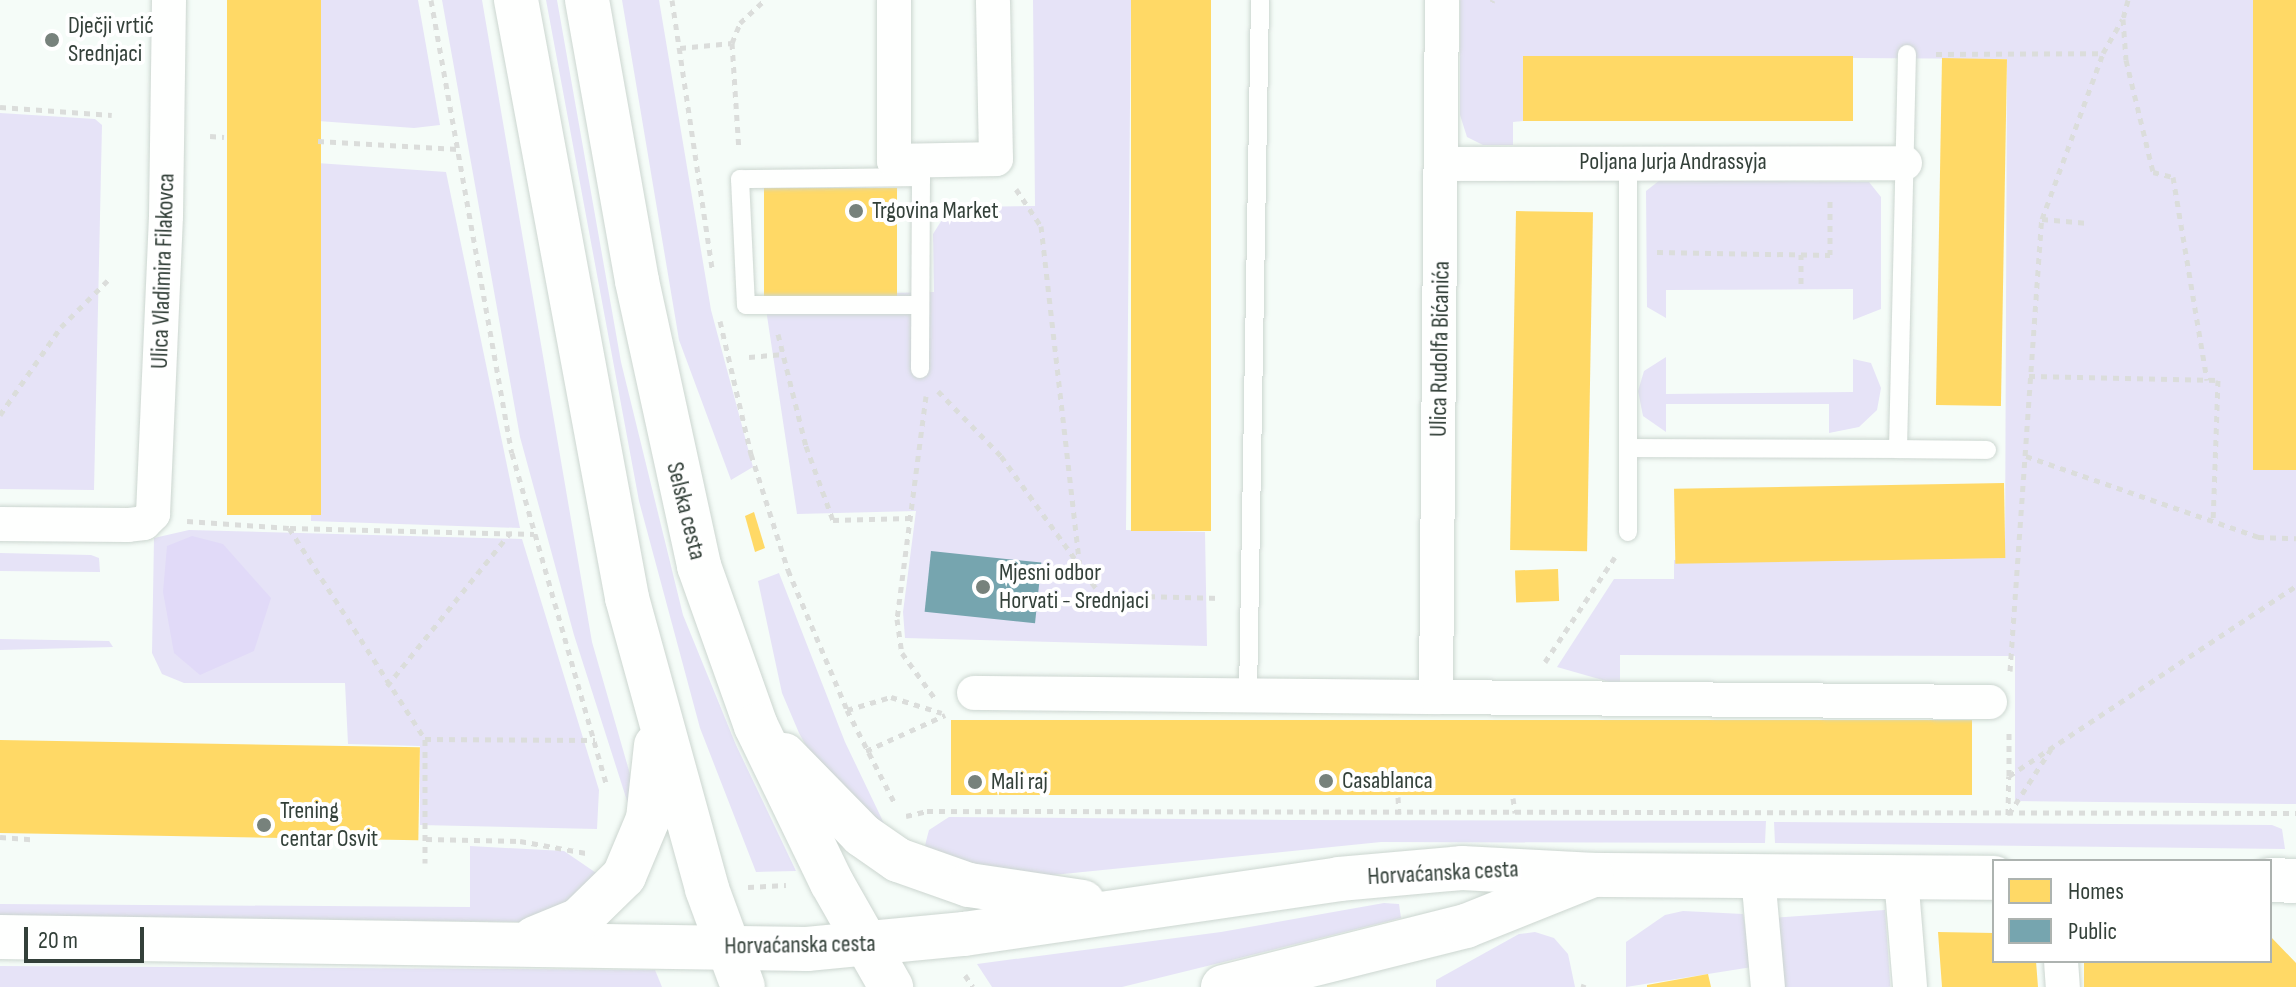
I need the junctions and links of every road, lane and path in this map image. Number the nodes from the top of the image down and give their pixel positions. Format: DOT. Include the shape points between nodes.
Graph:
graph roads {
  1 [pos="169,0"];
  2 [pos="431,0"];
  3 [pos="516,0"];
  4 [pos="587,0"];
  5 [pos="672,0"];
  6 [pos="765,0"];
  7 [pos="894,0"];
  8 [pos="993,0"];
  9 [pos="1260,0"];
  10 [pos="1442,0"];
  11 [pos="2128,0"];
  12 [pos="2123,19"];
  13 [pos="732,43"];
  14 [pos="680,48"];
  15 [pos="2103,53"];
  16 [pos="1914,54"];
  17 [pos="0,107"];
  18 [pos="112,115"];
  19 [pos="210,136"];
  20 [pos="224,137"];
  21 [pos="318,141"];
  22 [pos="458,149"];
  23 [pos="996,159"];
  24 [pos="1830,161"];
  25 [pos="1628,162"];
  26 [pos="1905,163"];
  27 [pos="1442,164"];
  28 [pos="921,169"];
  29 [pos="740,179"];
  30 [pos="2042,219"];
  31 [pos="2088,223"];
  32 [pos="1628,252"];
  33 [pos="1801,254"];
  34 [pos="109,279"];
  35 [pos="713,279"];
  36 [pos="1801,289"];
  37 [pos="773,305"];
  38 [pos="920,305"];
  39 [pos="718,309"];
  40 [pos="781,354"];
  41 [pos="749,357"];
  42 [pos="920,369"];
  43 [pos="2029,376"];
  44 [pos="2207,380"];
  45 [pos="0,415"];
  46 [pos="1628,448"];
  47 [pos="1898,449"];
  48 [pos="1987,450"];
  49 [pos="2026,456"];
  50 [pos="910,518"];
  51 [pos="178,520"];
  52 [pos="2213,521"];
  53 [pos="0,524"];
  54 [pos="289,528"];
  55 [pos="1628,532"];
  56 [pos="510,533"];
  57 [pos="534,534"];
  58 [pos="2296,538"];
  59 [pos="1080,568"];
  60 [pos="2296,586"];
  61 [pos="1231,598"];
  62 [pos="1540,669"];
  63 [pos="387,686"];
  64 [pos="974,693"];
  65 [pos="1248,695"];
  66 [pos="1436,697"];
  67 [pos="2003,704"];
  68 [pos="847,710"];
  69 [pos="946,714"];
  70 [pos="658,722"];
  71 [pos="756,726"];
  72 [pos="425,739"];
  73 [pos="595,740"];
  74 [pos="2052,747"];
  75 [pos="866,751"];
  76 [pos="2009,776"];
  77 [pos="608,797"];
  78 [pos="1398,797"];
  79 [pos="1513,798"];
  80 [pos="1515,813"];
  81 [pos="2296,813"];
  82 [pos="1399,814"];
  83 [pos="2008,815"];
  84 [pos="0,837"];
  85 [pos="31,839"];
  86 [pos="426,839"];
  87 [pos="590,855"];
  88 [pos="425,863"];
  89 [pos="1595,875"];
  90 [pos="1758,876"];
  91 [pos="1901,877"];
  92 [pos="1992,878"];
  93 [pos="2272,880"];
  94 [pos="2296,881"];
  95 [pos="1162,906"];
  96 [pos="0,937"];
  97 [pos="525,942"];
  98 [pos="865,946"];
  99 [pos="2061,963"];
  100 [pos="736,967"];
  101 [pos="891,987"];
  102 [pos="1223,987"];
  103 [pos="1768,987"];
  104 [pos="1910,987"];
  105 [pos="2063,987"];
  1 -- 53 [label="street, Ulica Vladimira Filakovca" via="155,503 144,523"];
  2 -- 22 [label="path"];
  3 -- 70 [label="main road" via="605,496"];
  4 -- 71 [label="main road, Selska cesta" via="673,460 699,566"];
  5 -- 14 [label="path"];
  6 -- 13 [label="path" via="740,23"];
  7 -- 28 [label="street" via="894,161"];
  8 -- 23 [label="street"];
  9 -- 65 [label="lane"];
  10 -- 27 [label="street, Ulica Rudolfa Bićanića"];
  11 -- 12 [label="path"];
  12 -- 15 [label="path"];
  12 -- 44 [label="path" via="2126,60 2153,172 2173,177"];
  13 -- 14 [label="path"];
  13 -- 29 [label="path"];
  14 -- 35 [label="path"];
  15 -- 16 [label="path"];
  15 -- 30 [label="path"];
  16 -- 26 [label="lane"];
  17 -- 18 [label="path"];
  19 -- 20 [label="path"];
  21 -- 22 [label="path"];
  22 -- 57 [label="path" via="512,453"];
  23 -- 28 [label="street"];
  23 -- 59 [label="path" via="1041,226"];
  24 -- 25 [label="street, Poljana Jurja Andrassyja"];
  24 -- 26 [label="street, Poljana Jurja Andrassyja"];
  24 -- 33 [label="path" via="1830,255"];
  25 -- 27 [label="street, Poljana Jurja Andrassyja"];
  25 -- 32 [label="lane"];
  26 -- 47 [label="lane"];
  27 -- 66 [label="street, Ulica Rudolfa Bićanića"];
  28 -- 29 [label="lane"];
  28 -- 38 [label="lane"];
  29 -- 37 [label="lane" via="746,305"];
  30 -- 31 [label="path"];
  30 -- 43 [label="path"];
  32 -- 33 [label="path"];
  32 -- 46 [label="lane"];
  33 -- 36 [label="path"];
  34 -- 45 [label="path" via="61,327"];
  37 -- 38 [label="lane"];
  37 -- 40 [label="path"];
  38 -- 42 [label="lane"];
  39 -- 68 [label="path" via="755,468 788,570"];
  40 -- 41 [label="path"];
  40 -- 50 [label="path" via="833,520"];
  43 -- 44 [label="path"];
  43 -- 49 [label="path"];
  44 -- 52 [label="path" via="2218,380"];
  46 -- 47 [label="lane"];
  46 -- 55 [label="lane"];
  47 -- 48 [label="lane"];
  49 -- 52 [label="path"];
  49 -- 67 [label="path"];
  50 -- 59 [label="path" via="928,383 1001,456"];
  50 -- 69 [label="path" via="897,619 902,653"];
  51 -- 54 [label="path"];
  52 -- 58 [label="path" via="2258,537"];
  54 -- 56 [label="path"];
  54 -- 63 [label="path"];
  55 -- 62 [label="path" via="1600,586"];
  56 -- 57 [label="path"];
  56 -- 63 [label="path"];
  57 -- 73 [label="path"];
  59 -- 61 [label="path" via="1101,595"];
  60 -- 74 [label="path"];
  63 -- 72 [label="path"];
  64 -- 65 [label="street"];
  65 -- 66 [label="street"];
  66 -- 67 [label="street"];
  67 -- 76 [label="path"];
  68 -- 69 [label="path" via="891,697"];
  68 -- 75 [label="path"];
  69 -- 75 [label="path"];
  70 -- 97 [label="main road" via="648,819 624,876 579,920"];
  70 -- 100 [label="main road"];
  71 -- 95 [label="main road" via="862,835 919,869 1028,895"];
  71 -- 98 [label="main road, Selska cesta"];
  72 -- 73 [label="path"];
  72 -- 86 [label="path"];
  73 -- 77 [label="path"];
  74 -- 76 [label="path"];
  74 -- 83 [label="path"];
  75 -- 82 [label="path" via="884,791 905,817 927,811"];
  76 -- 83 [label="path"];
  78 -- 82 [label="path"];
  79 -- 80 [label="path"];
  80 -- 82 [label="path"];
  80 -- 83 [label="path"];
  81 -- 83 [label="path"];
  84 -- 85 [label="path"];
  86 -- 87 [label="path" via="520,841"];
  86 -- 88 [label="path"];
  89 -- 90 [label="main road, Horvaćanska cesta"];
  89 -- 95 [label="main road, Horvaćanska cesta" via="1517,867 1405,872"];
  89 -- 102 [label="main road, Horvaćanska cesta" via="1466,926"];
  90 -- 91 [label="main road, Horvaćanska cesta"];
  90 -- 103 [label="street"];
  91 -- 92 [label="main road, Horvaćanska cesta"];
  91 -- 104 [label="street"];
  93 -- 94 [label="main road"];
  95 -- 98 [label="main road, Horvaćanska cesta"];
  96 -- 97 [label="main road, Horvaćanska cesta"];
  97 -- 100 [label="main road, Horvaćanska cesta"];
  98 -- 100 [label="main road, Horvaćanska cesta"];
  98 -- 101 [label="main road, Selska cesta"];
  99 -- 105 [label="street"];
}
